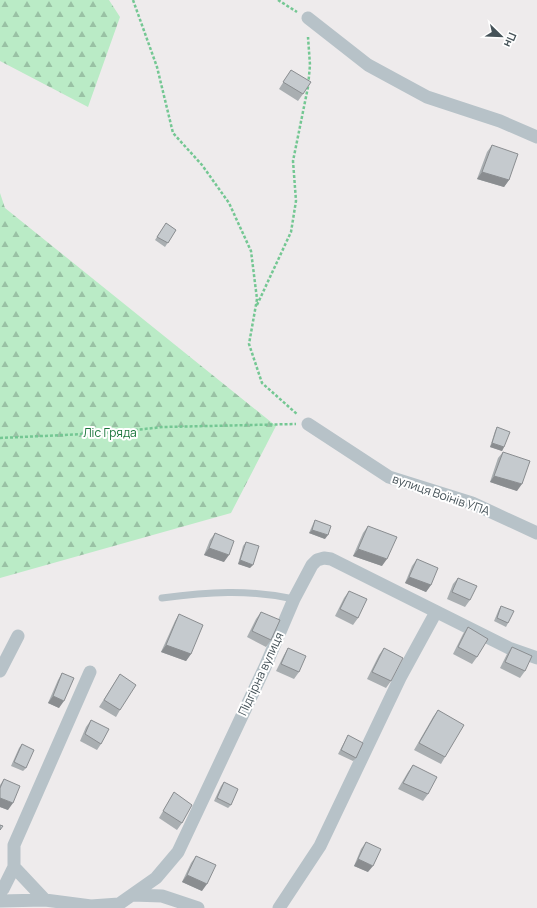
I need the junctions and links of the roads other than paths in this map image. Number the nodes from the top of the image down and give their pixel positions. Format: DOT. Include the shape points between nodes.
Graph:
graph roads {
  1 [pos="308,18"];
  2 [pos="537,137"];
  3 [pos="308,424"];
  4 [pos="537,533"];
  5 [pos="162,598"];
  6 [pos="294,599"];
  7 [pos="436,612"];
  8 [pos="18,636"];
  9 [pos="537,658"];
  10 [pos="0,671"];
  11 [pos="90,672"];
  12 [pos="14,867"];
  13 [pos="0,892"];
  14 [pos="132,895"];
  15 [pos="45,900"];
  16 [pos="0,902"];
  17 [pos="198,908"];
  18 [pos="279,908"];
  1 -- 2 [label="street" via="368,65 427,97 500,121"];
  3 -- 4 [label="street, вулиця Воїнів УПА" via="389,478 472,503"];
  5 -- 6 [label="lane" via="226,592 267,593"];
  6 -- 7 [label="street, Підгірна вулиця" via="312,566 317,560 324,558 331,559"];
  6 -- 14 [label="street, Підгірна вулиця" via="178,852 156,878"];
  7 -- 9 [label="street, Підгірна вулиця" via="509,648"];
  7 -- 18 [label="street" via="400,678 320,846"];
  8 -- 10 [label="street"];
  11 -- 12 [label="street" via="14,845"];
  12 -- 13 [label="street"];
  12 -- 15 [label="street"];
  14 -- 15 [label="street, Підгірна вулиця" via="119,904 98,905"];
  14 -- 17 [label="street" via="162,896"];
  15 -- 16 [label="street, Підгірна вулиця"];
}
